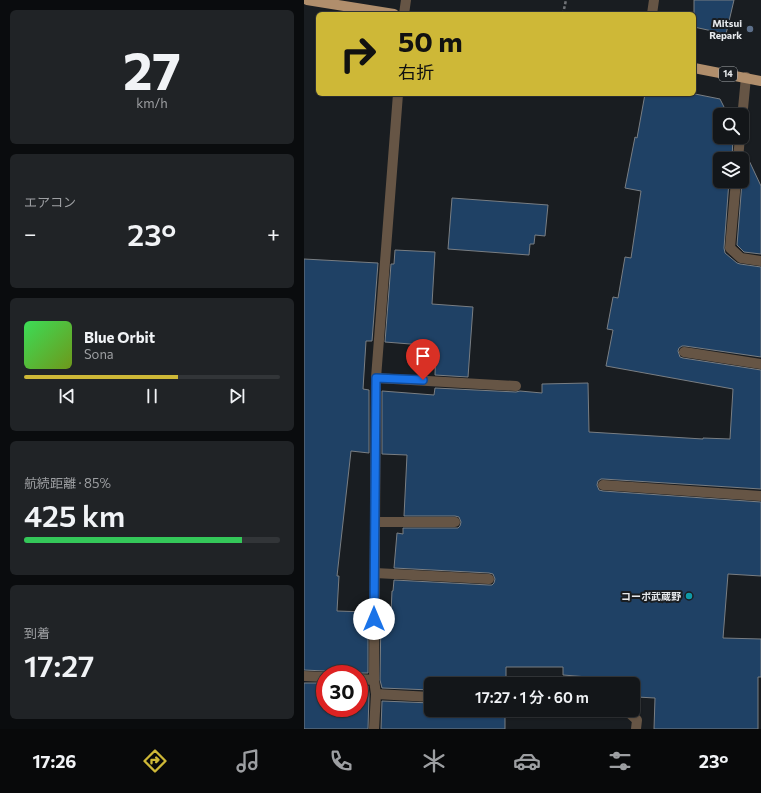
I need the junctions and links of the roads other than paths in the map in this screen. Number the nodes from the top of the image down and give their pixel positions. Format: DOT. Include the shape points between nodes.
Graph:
graph roads {
  1 [pos="307,0"];
  2 [pos="406,0"];
  3 [pos="654,0"];
  4 [pos="382,12"];
  5 [pos="404,12"];
  6 [pos="652,12"];
  7 [pos="696,68"];
  8 [pos="746,77"];
  9 [pos="761,81"];
  10 [pos="398,96"];
  11 [pos="743,108"];
  12 [pos="735,188"];
  13 [pos="761,261"];
  14 [pos="684,352"];
  15 [pos="761,364"];
  16 [pos="376,378"];
  17 [pos="516,386"];
  18 [pos="604,485"];
  19 [pos="761,496"];
  20 [pos="375,522"];
  21 [pos="455,522"];
  22 [pos="375,573"];
  23 [pos="489,579"];
  24 [pos="304,676"];
  25 [pos="316,677"];
  26 [pos="368,680"];
  27 [pos="374,680"];
  28 [pos="376,694"];
  29 [pos="424,697"];
  30 [pos="634,717"];
  31 [pos="374,729"];
  32 [pos="636,729"];
  1 -- 4 [label="main road"];
  2 -- 5 [label="street"];
  3 -- 6 [label="street"];
  7 -- 8 [label="main road, 14"];
  8 -- 9 [label="main road, 14"];
  8 -- 11 [label="street"];
  10 -- 16 [label="street"];
  12 -- 13 [label="street" via="730,248 741,258"];
  14 -- 15 [label="street"];
  16 -- 17 [label="street"];
  16 -- 20 [label="street"];
  18 -- 19 [label="street"];
  20 -- 21 [label="street"];
  20 -- 22 [label="street"];
  22 -- 23 [label="street"];
  22 -- 27 [label="street"];
  24 -- 25 [label="street"];
  26 -- 27 [label="street"];
  27 -- 28 [label="street"];
  28 -- 29 [label="street"];
  28 -- 31 [label="street"];
  30 -- 32 [label="street" via="637,720"];
}
